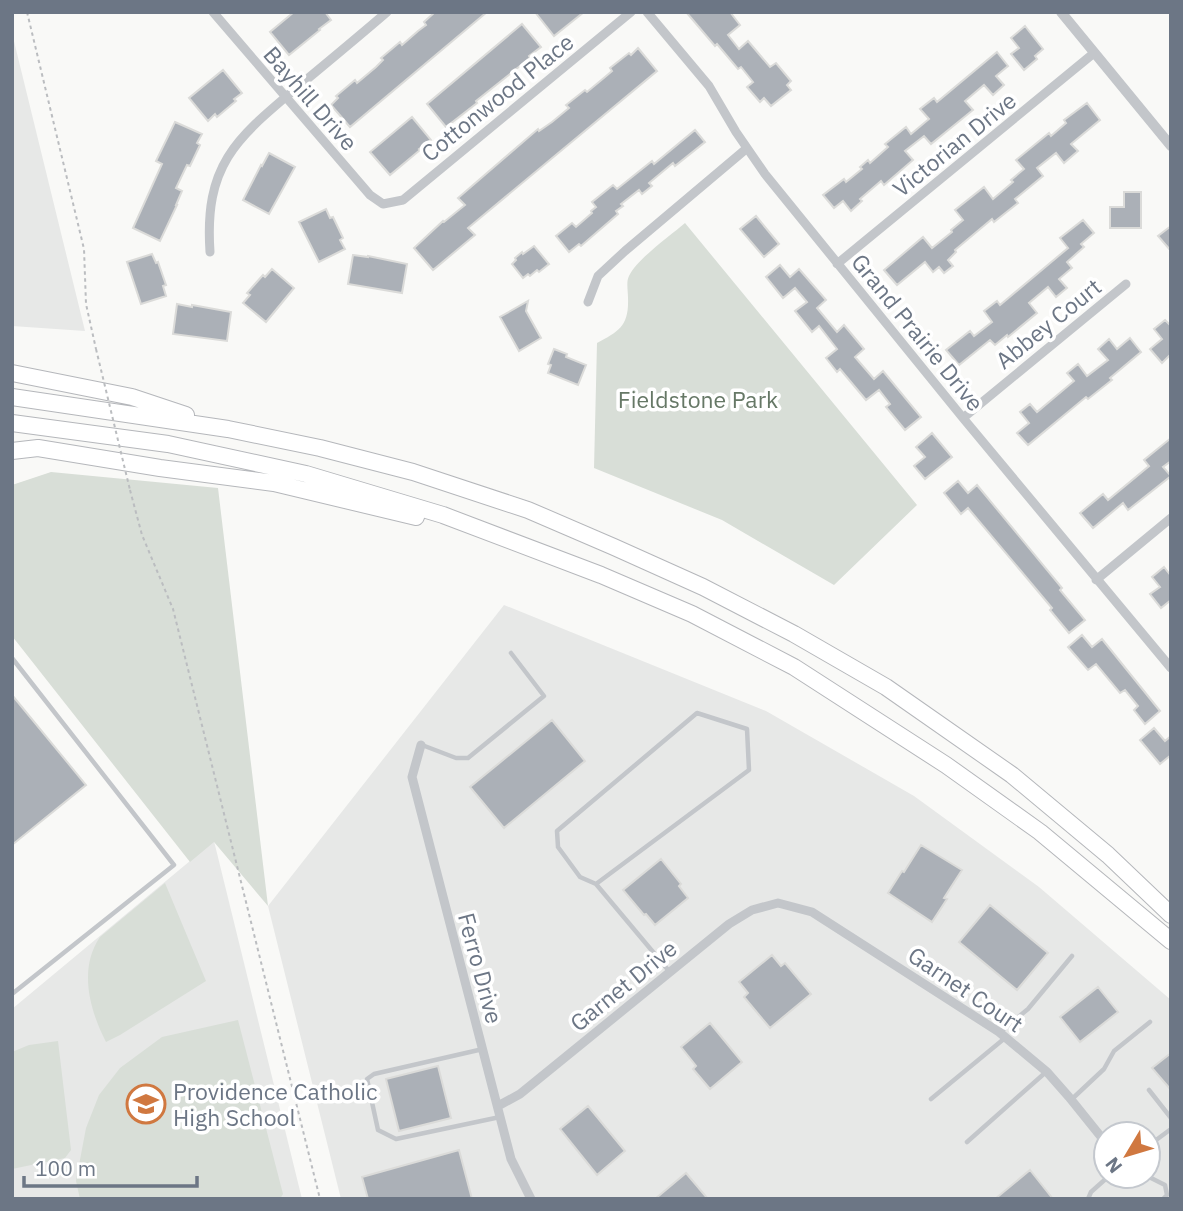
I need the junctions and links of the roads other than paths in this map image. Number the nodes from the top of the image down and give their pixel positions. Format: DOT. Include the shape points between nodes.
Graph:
graph roads {
  1 [pos="213,12"];
  2 [pos="387,12"];
  3 [pos="631,12"];
  4 [pos="648,12"];
  5 [pos="1061,12"];
  6 [pos="1094,53"];
  7 [pos="286,97"];
  8 [pos="1171,146"];
  9 [pos="747,149"];
  10 [pos="383,204"];
  11 [pos="210,252"];
  12 [pos="837,264"];
  13 [pos="1126,284"];
  14 [pos="588,302"];
  15 [pos="12,373"];
  16 [pos="12,397"];
  17 [pos="963,418"];
  18 [pos="12,423"];
  19 [pos="228,429"];
  20 [pos="12,451"];
  21 [pos="1171,518"];
  22 [pos="507,540"];
  23 [pos="1096,580"];
  24 [pos="510,653"];
  25 [pos="12,658"];
  26 [pos="1171,668"];
  27 [pos="421,745"];
  28 [pos="596,884"];
  29 [pos="778,903"];
  30 [pos="1171,915"];
  31 [pos="1171,941"];
  32 [pos="1072,956"];
  33 [pos="669,971"];
  34 [pos="12,994"];
  35 [pos="1150,1022"];
  36 [pos="1002,1035"];
  37 [pos="483,1049"];
  38 [pos="1047,1072"];
  39 [pos="1149,1090"];
  40 [pos="931,1099"];
  41 [pos="1071,1100"];
  42 [pos="498,1106"];
  43 [pos="500,1117"];
  44 [pos="1171,1118"];
  45 [pos="1092,1126"];
  46 [pos="967,1142"];
  47 [pos="1162,1184"];
  48 [pos="531,1199"];
  49 [pos="1163,1199"];
  1 -- 7 [label="street, Bayhill Drive"];
  2 -- 7 [label="street"];
  3 -- 10 [label="street, Cottonwood Place" via="403,200"];
  4 -- 9 [label="street, Grand Prairie Drive" via="704,79"];
  5 -- 6 [label="street"];
  6 -- 8 [label="street"];
  6 -- 12 [label="street, Victorian Drive"];
  7 -- 10 [label="street, Bayhill Drive" via="370,195"];
  7 -- 11 [label="street" via="248,130 227,159 213,192"];
  9 -- 12 [label="street, Grand Prairie Drive"];
  9 -- 14 [label="street" via="598,276"];
  12 -- 17 [label="street, Grand Prairie Drive"];
  13 -- 17 [label="street, Abbey Court"];
  15 -- 19 [label="highway" via="132,397"];
  16 -- 19 [label="highway"];
  17 -- 23 [label="street, Grand Prairie Drive"];
  18 -- 22 [label="highway" via="168,444 306,474 443,515"];
  19 -- 30 [label="highway" via="413,472 528,510 783,628 886,687 1012,775"];
  20 -- 22 [label="highway" via="38,448 274,483"];
  21 -- 23 [label="street"];
  22 -- 31 [label="highway" via="692,614 794,667 1040,832"];
  23 -- 26 [label="street, Grand Prairie Drive"];
  24 -- 27 [label="lane" via="544,696 468,758"];
  25 -- 34 [label="lane" via="174,865"];
  27 -- 37 [label="street, Ferro Drive" via="412,777"];
  28 -- 28 [label="lane" via="749,770 747,729 697,712 556,831 558,848 580,877"];
  28 -- 33 [label="lane"];
  29 -- 33 [label="street, Garnet Drive" via="752,909"];
  29 -- 36 [label="street, Garnet Court" via="812,912"];
  32 -- 36 [label="lane"];
  33 -- 42 [label="street, Garnet Drive" via="520,1094"];
  35 -- 41 [label="lane" via="1114,1051 1104,1069"];
  36 -- 38 [label="street, Garnet Court"];
  36 -- 40 [label="lane"];
  37 -- 42 [label="street, Ferro Drive"];
  37 -- 43 [label="lane" via="367,1079 378,1130 396,1139"];
  38 -- 41 [label="street, Garnet Court"];
  38 -- 46 [label="lane"];
  39 -- 44 [label="lane"];
  41 -- 45 [label="street, Garnet Court"];
  42 -- 43 [label="street, Ferro Drive"];
  43 -- 48 [label="street, Ferro Drive" via="511,1159"];
  47 -- 49 [label="lane" via="1167,1195"];
}
